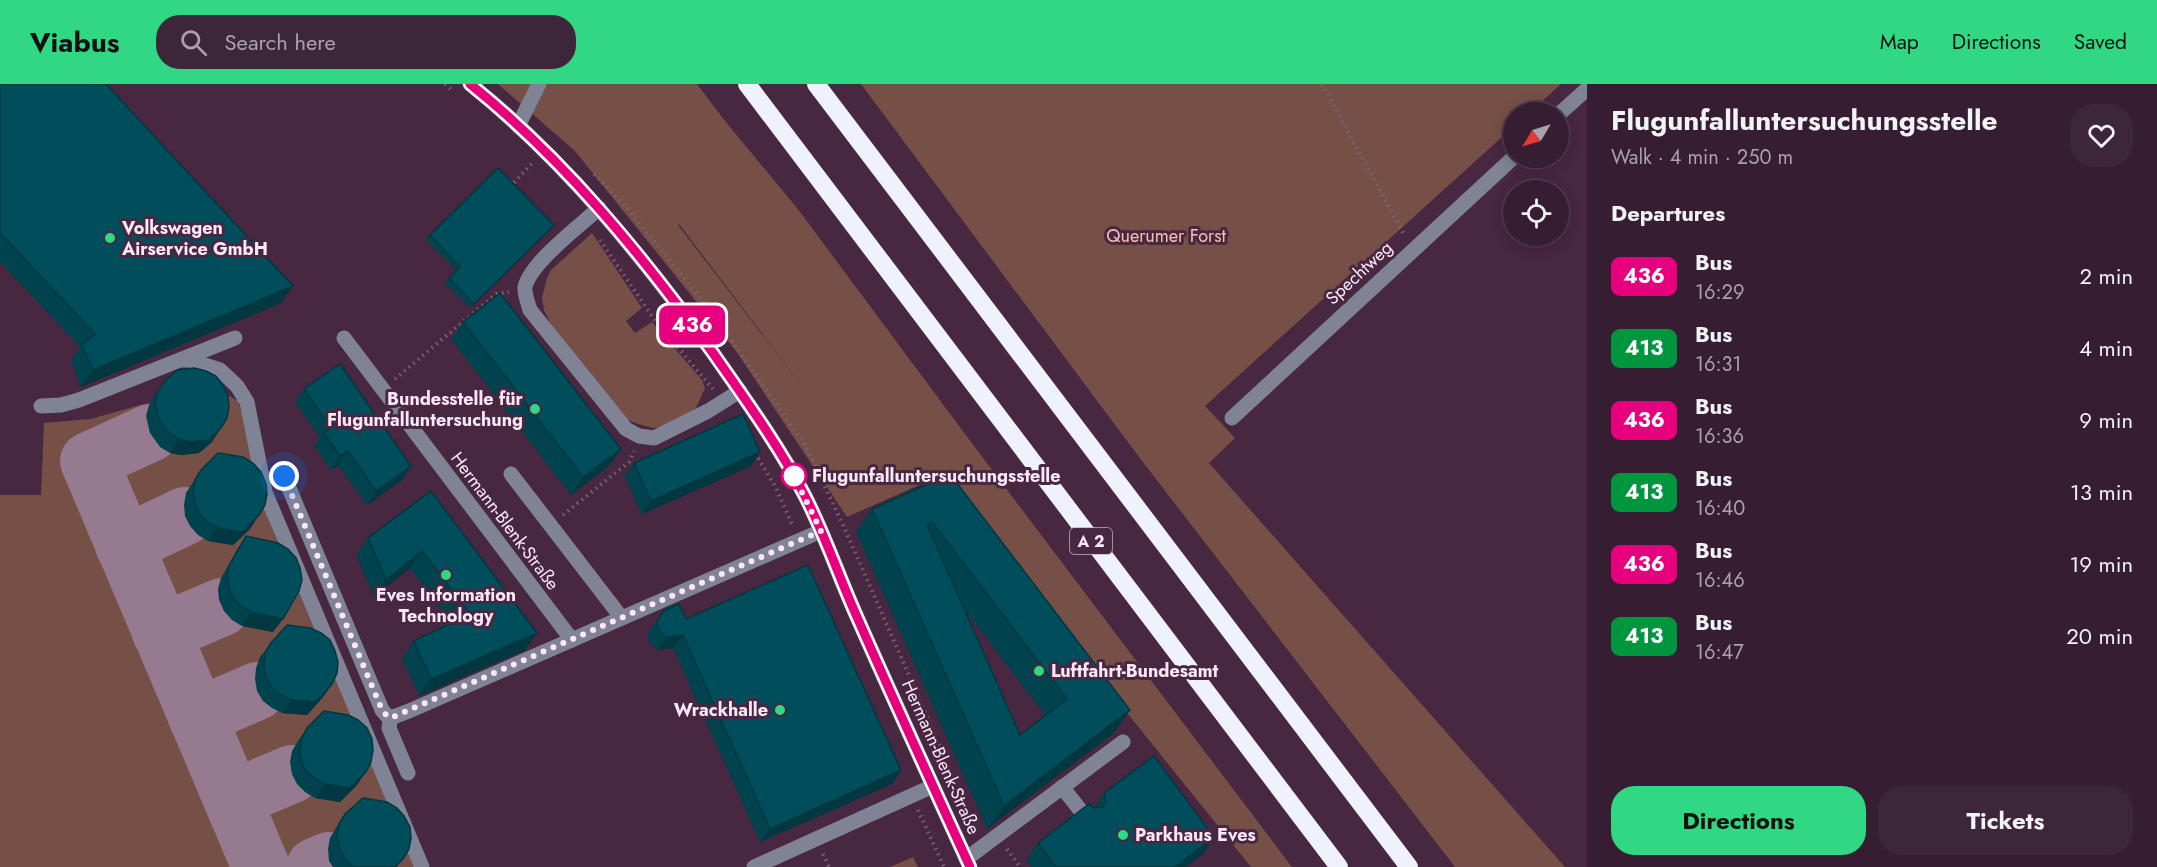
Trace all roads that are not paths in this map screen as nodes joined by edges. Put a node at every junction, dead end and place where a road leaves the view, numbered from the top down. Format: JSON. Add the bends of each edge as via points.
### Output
{"nodes":[{"id":1,"x":470,"y":84,"type":"edge"},
{"id":2,"x":539,"y":84,"type":"edge"},
{"id":3,"x":747,"y":84,"type":"edge"},
{"id":4,"x":816,"y":84,"type":"edge"},
{"id":5,"x":1587,"y":89,"type":"edge"},
{"id":6,"x":1569,"y":105,"type":"edge"},
{"id":7,"x":518,"y":126,"type":"junction"},
{"id":8,"x":1503,"y":167,"type":"edge"},
{"id":9,"x":599,"y":208,"type":"junction"},
{"id":10,"x":235,"y":338,"type":"dead end"},
{"id":11,"x":344,"y":338,"type":"dead end"},
{"id":12,"x":180,"y":360,"type":"junction"},
{"id":13,"x":740,"y":391,"type":"junction"},
{"id":14,"x":41,"y":406,"type":"dead end"},
{"id":15,"x":1232,"y":418,"type":"dead end"},
{"id":16,"x":511,"y":474,"type":"dead end"},
{"id":17,"x":284,"y":476,"type":"dead end"},
{"id":18,"x":821,"y":531,"type":"junction"},
{"id":19,"x":621,"y":617,"type":"junction"},
{"id":20,"x":572,"y":640,"type":"junction"},
{"id":21,"x":393,"y":717,"type":"junction"},
{"id":22,"x":1123,"y":742,"type":"edge"},
{"id":23,"x":408,"y":773,"type":"dead end"},
{"id":24,"x":933,"y":786,"type":"junction"},
{"id":25,"x":1062,"y":787,"type":"junction"},
{"id":26,"x":1085,"y":816,"type":"edge"},
{"id":27,"x":968,"y":863,"type":"edge"},
{"id":28,"x":422,"y":867,"type":"edge"},
{"id":29,"x":754,"y":867,"type":"edge"},
{"id":30,"x":1339,"y":867,"type":"edge"},
{"id":31,"x":1409,"y":867,"type":"edge"}],
"edges":[{"from":1,"to":7,"type":"street","name":"Hermann-Blenk-Straße"},
{"from":2,"to":7,"type":"street"},
{"from":3,"to":30,"type":"highway","number":"A 2"},
{"from":4,"to":31,"type":"highway"},
{"from":5,"to":6,"type":"street"},
{"from":7,"to":9,"type":"street","name":"Hermann-Blenk-Straße"},
{"from":8,"to":15,"type":"street","name":"Spechtweg"},
{"from":9,"to":13,"type":"street","name":"Hermann-Blenk-Straße","via":[[673,299]]},
{"from":9,"to":13,"type":"street","via":[[551,251],[530,276],[524,289],[530,310],[626,429],[639,436],[654,438]]},
{"from":10,"to":12,"type":"street"},
{"from":11,"to":20,"type":"street","name":"Hermann-Blenk-Straße"},
{"from":12,"to":14,"type":"street","via":[[79,400]]},
{"from":12,"to":28,"type":"street","via":[[220,370],[247,402],[264,492]]},
{"from":13,"to":18,"type":"street","name":"Hermann-Blenk-Straße","via":[[794,476]]},
{"from":16,"to":19,"type":"street"},
{"from":17,"to":21,"type":"street","via":[[382,710]]},
{"from":18,"to":19,"type":"street"},
{"from":18,"to":24,"type":"street","name":"Hermann-Blenk-Straße"},
{"from":19,"to":20,"type":"street"},
{"from":20,"to":21,"type":"street"},
{"from":21,"to":23,"type":"street","via":[[389,728]]},
{"from":22,"to":25,"type":"street"},
{"from":24,"to":27,"type":"street","name":"Hermann-Blenk-Straße"},
{"from":24,"to":29,"type":"street"},
{"from":25,"to":26,"type":"street"},
{"from":25,"to":27,"type":"street","via":[[984,846]]}]}
